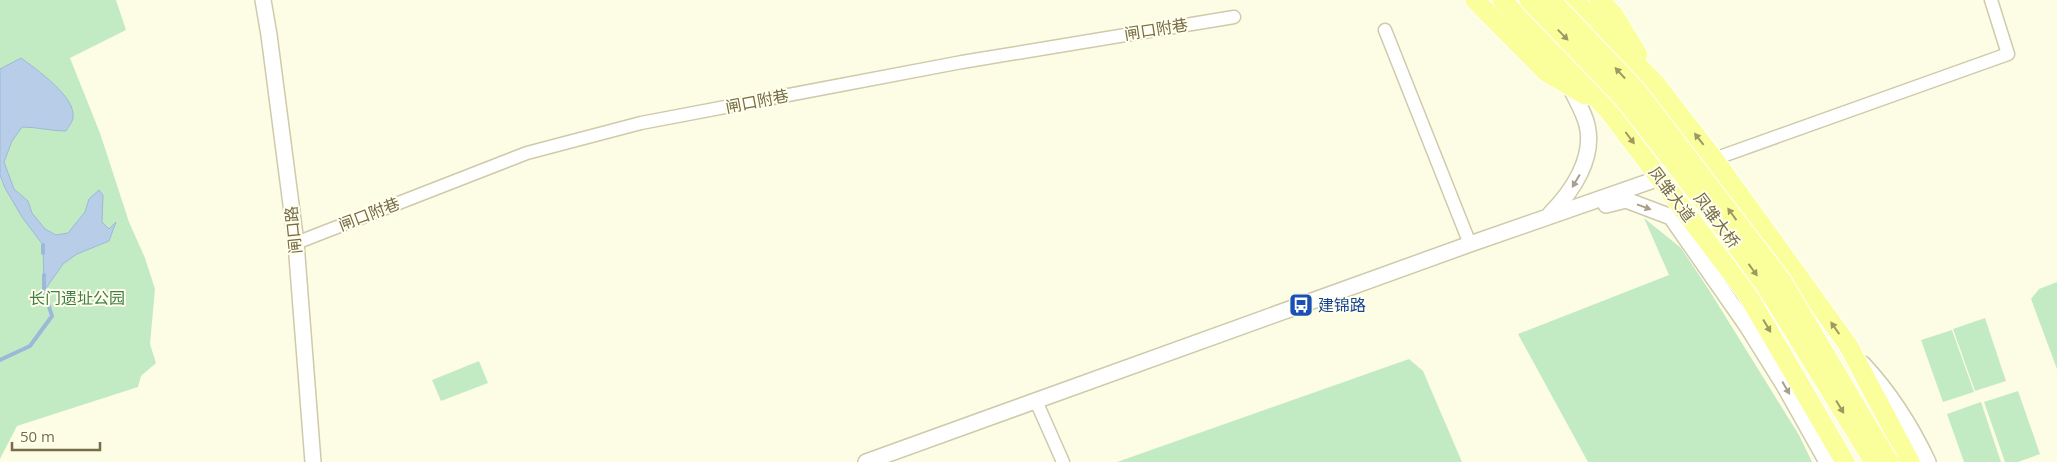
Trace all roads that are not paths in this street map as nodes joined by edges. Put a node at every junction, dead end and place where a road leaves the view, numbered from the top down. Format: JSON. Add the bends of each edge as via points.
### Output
{"nodes":[{"id":1,"x":262,"y":0,"type":"edge"},
{"id":2,"x":1475,"y":0,"type":"edge"},
{"id":3,"x":1502,"y":0,"type":"edge"},
{"id":4,"x":1529,"y":0,"type":"edge"},
{"id":5,"x":1551,"y":0,"type":"edge"},
{"id":6,"x":1574,"y":0,"type":"edge"},
{"id":7,"x":1600,"y":0,"type":"edge"},
{"id":8,"x":1991,"y":0,"type":"edge"},
{"id":9,"x":1234,"y":16,"type":"dead end"},
{"id":10,"x":1384,"y":30,"type":"dead end"},
{"id":11,"x":1656,"y":84,"type":"junction"},
{"id":12,"x":1570,"y":86,"type":"junction"},
{"id":13,"x":1608,"y":110,"type":"junction"},
{"id":14,"x":1714,"y":158,"type":"junction"},
{"id":15,"x":1660,"y":178,"type":"junction"},
{"id":16,"x":1671,"y":217,"type":"junction"},
{"id":17,"x":1546,"y":218,"type":"junction"},
{"id":18,"x":1701,"y":232,"type":"junction"},
{"id":19,"x":296,"y":243,"type":"junction"},
{"id":20,"x":1470,"y":244,"type":"junction"},
{"id":21,"x":1852,"y":352,"type":"junction"},
{"id":22,"x":1036,"y":400,"type":"junction"},
{"id":23,"x":313,"y":462,"type":"edge"},
{"id":24,"x":866,"y":462,"type":"edge"},
{"id":25,"x":1063,"y":462,"type":"edge"},
{"id":26,"x":1827,"y":462,"type":"edge"},
{"id":27,"x":1845,"y":462,"type":"edge"},
{"id":28,"x":1874,"y":462,"type":"edge"},
{"id":29,"x":1890,"y":462,"type":"edge"},
{"id":30,"x":1910,"y":462,"type":"edge"},
{"id":31,"x":1928,"y":462,"type":"edge"}],
"edges":[{"from":1,"to":19,"type":"street","name":"闸口路"},
{"from":2,"to":12,"type":"main road","via":[[1546,72]]},
{"from":3,"to":13,"type":"main road","name":"凤雏大道"},
{"from":4,"to":28,"type":"main road","name":"凤雏大桥","one_way":true,"bridge":true,"via":[[1624,99],[1715,216],[1766,288]]},
{"from":29,"to":5,"type":"main road","name":"凤雏大桥","one_way":true,"bridge":true,"via":[[1782,281],[1637,91]]},
{"from":6,"to":11,"type":"main road"},
{"from":7,"to":11,"type":"main road","via":[[1614,15]]},
{"from":8,"to":14,"type":"street","via":[[2008,54]]},
{"from":9,"to":19,"type":"street","name":"闸口附巷","via":[[962,62],[641,123],[527,153]]},
{"from":10,"to":20,"type":"street"},
{"from":14,"to":11,"type":"main road","one_way":true},
{"from":12,"to":13,"type":"main road"},
{"from":12,"to":17,"type":"street","one_way":true,"via":[[1587,125],[1588,146],[1580,176]]},
{"from":13,"to":15,"type":"main road","name":"凤雏大道","one_way":true},
{"from":14,"to":15,"type":"street"},
{"from":21,"to":14,"type":"main road","one_way":true},
{"from":15,"to":17,"type":"street"},
{"from":15,"to":18,"type":"main road","name":"凤雏大道"},
{"from":17,"to":16,"type":"street","one_way":true,"via":[[1626,200]]},
{"from":16,"to":18,"type":"street"},
{"from":16,"to":26,"type":"street","one_way":true,"via":[[1747,326]]},
{"from":17,"to":20,"type":"street"},
{"from":18,"to":27,"type":"main road","name":"凤雏大道","one_way":true,"via":[[1746,292]]},
{"from":19,"to":23,"type":"street","name":"闸口路"},
{"from":20,"to":22,"type":"street"},
{"from":21,"to":30,"type":"main road"},
{"from":21,"to":31,"type":"street","via":[[1906,420]]},
{"from":22,"to":24,"type":"street"},
{"from":22,"to":25,"type":"street"}]}
